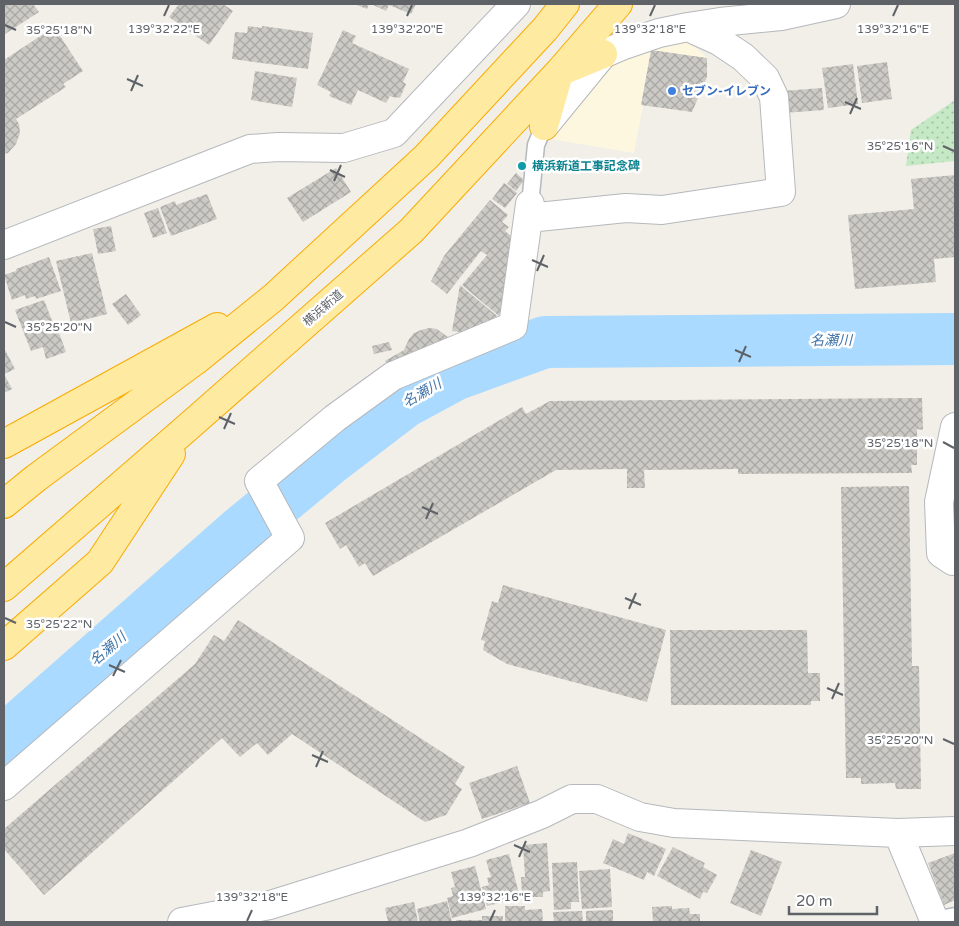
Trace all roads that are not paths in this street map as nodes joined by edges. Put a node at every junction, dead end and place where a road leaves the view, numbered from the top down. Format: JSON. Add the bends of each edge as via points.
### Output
{"nodes":[{"id":1,"x":565,"y":4,"type":"edge"},
{"id":2,"x":618,"y":4,"type":"edge"},
{"id":3,"x":826,"y":5,"type":"edge"},
{"id":4,"x":504,"y":8,"type":"edge"},
{"id":5,"x":688,"y":28,"type":"junction"},
{"id":6,"x":603,"y":54,"type":"junction"},
{"id":7,"x":560,"y":71,"type":"junction"},
{"id":8,"x":544,"y":126,"type":"junction"},
{"id":9,"x":529,"y":211,"type":"junction"},
{"id":10,"x":4,"y":245,"type":"edge"},
{"id":11,"x":274,"y":297,"type":"junction"},
{"id":12,"x":955,"y":426,"type":"edge"},
{"id":13,"x":188,"y":427,"type":"junction"},
{"id":14,"x":4,"y":444,"type":"edge"},
{"id":15,"x":4,"y":504,"type":"edge"},
{"id":16,"x":955,"y":561,"type":"edge"},
{"id":17,"x":4,"y":587,"type":"edge"},
{"id":18,"x":4,"y":646,"type":"edge"},
{"id":19,"x":4,"y":786,"type":"edge"},
{"id":20,"x":955,"y":831,"type":"edge"},
{"id":21,"x":898,"y":833,"type":"junction"},
{"id":22,"x":941,"y":919,"type":"edge"},
{"id":23,"x":182,"y":922,"type":"edge"}],
"edges":[{"from":1,"to":11,"type":"highway","via":[[426,157]]},
{"from":2,"to":7,"type":"highway","name":"横浜新道"},
{"from":3,"to":5,"type":"street","via":[[780,16]]},
{"from":4,"to":10,"type":"street","via":[[394,132],[344,148],[250,149]]},
{"from":5,"to":6,"type":"street","via":[[660,33]]},
{"from":5,"to":9,"type":"street","via":[[743,56],[765,78],[774,97],[781,192],[662,210]]},
{"from":6,"to":7,"type":"highway"},
{"from":6,"to":8,"type":"street"},
{"from":7,"to":8,"type":"highway"},
{"from":7,"to":13,"type":"highway","name":"横浜新道","via":[[411,231]]},
{"from":8,"to":9,"type":"lane","via":[[536,145]]},
{"from":9,"to":19,"type":"street","via":[[513,326],[393,376],[335,418],[260,481],[290,538]]},
{"from":11,"to":14,"type":"highway"},
{"from":11,"to":15,"type":"highway","via":[[195,361]]},
{"from":12,"to":16,"type":"street","via":[[939,502],[941,553]]},
{"from":13,"to":17,"type":"highway","name":"横浜新道"},
{"from":13,"to":18,"type":"highway","via":[[100,562]]},
{"from":20,"to":21,"type":"street"},
{"from":21,"to":22,"type":"street"},
{"from":21,"to":23,"type":"street","via":[[674,823],[640,817],[597,799],[572,800],[469,843],[270,905]]}]}
